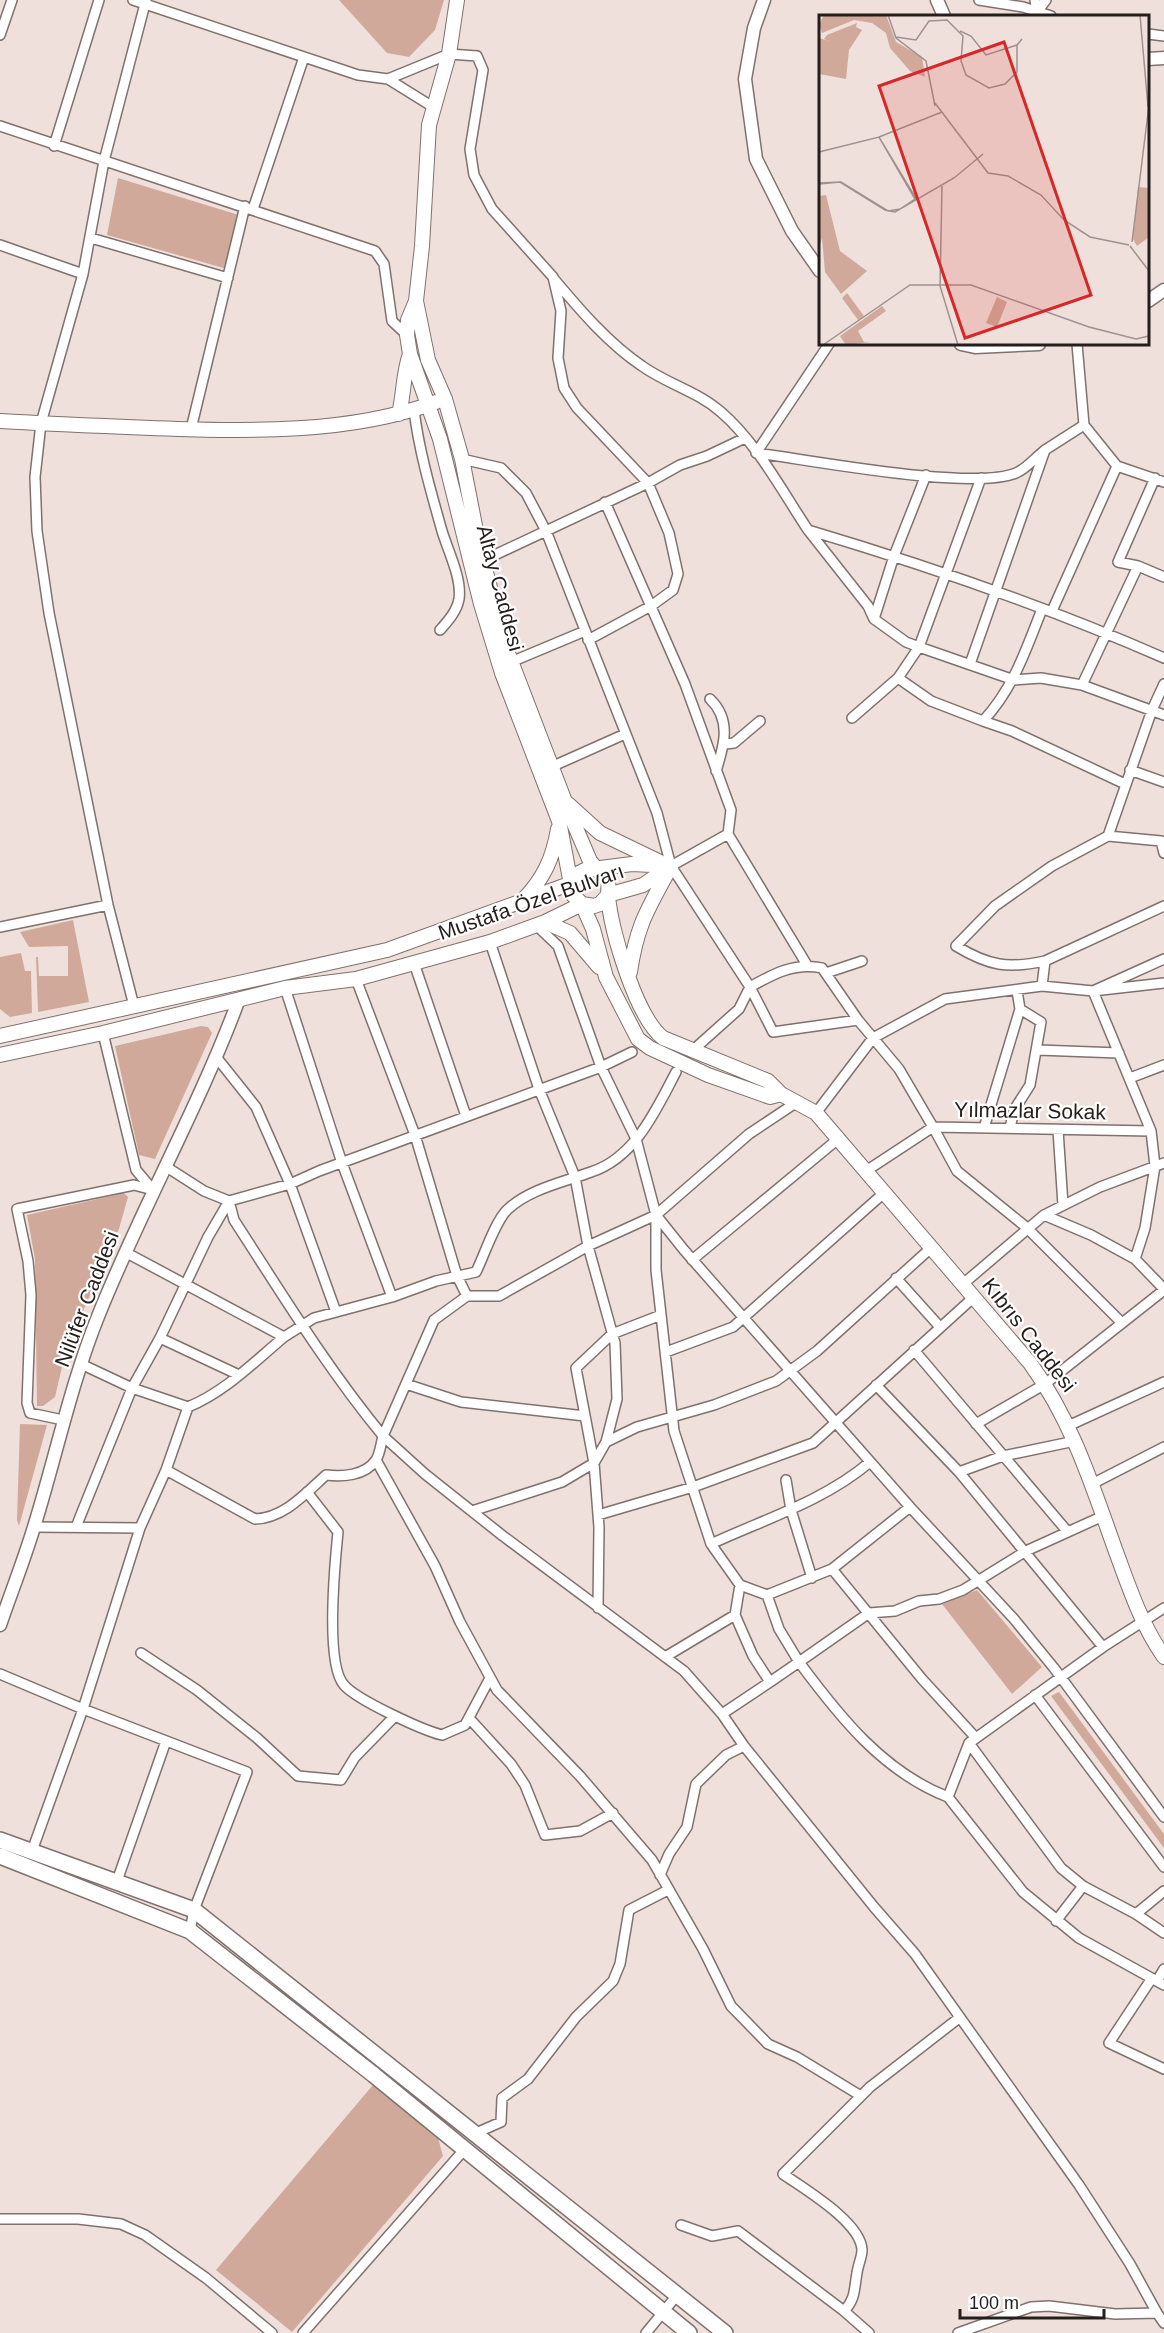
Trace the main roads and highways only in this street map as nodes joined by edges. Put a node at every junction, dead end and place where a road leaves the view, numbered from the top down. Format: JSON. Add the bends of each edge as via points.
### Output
{"nodes":[{"id":1,"x":457,"y":0,"type":"edge"},
{"id":2,"x":416,"y":301,"type":"junction"},
{"id":3,"x":410,"y":354,"type":"junction"},
{"id":4,"x":445,"y":399,"type":"junction"},
{"id":5,"x":428,"y":405,"type":"junction"},
{"id":6,"x":399,"y":414,"type":"junction"},
{"id":7,"x":0,"y":421,"type":"edge"},
{"id":8,"x":564,"y":800,"type":"junction"},
{"id":9,"x":559,"y":821,"type":"junction"},
{"id":10,"x":670,"y":866,"type":"junction"},
{"id":11,"x":596,"y":870,"type":"junction"},
{"id":12,"x":572,"y":883,"type":"junction"},
{"id":13,"x":608,"y":895,"type":"junction"},
{"id":14,"x":522,"y":901,"type":"junction"},
{"id":15,"x":582,"y":904,"type":"junction"},
{"id":16,"x":540,"y":923,"type":"junction"},
{"id":17,"x":606,"y":977,"type":"junction"},
{"id":18,"x":630,"y":977,"type":"junction"},
{"id":19,"x":0,"y":1036,"type":"edge"},
{"id":20,"x":0,"y":1055,"type":"edge"},
{"id":21,"x":781,"y":1094,"type":"junction"},
{"id":22,"x":1164,"y":1657,"type":"edge"},
{"id":23,"x":0,"y":1840,"type":"edge"},
{"id":24,"x":0,"y":1856,"type":"edge"},
{"id":25,"x":689,"y":2333,"type":"edge"},
{"id":26,"x":725,"y":2333,"type":"edge"}],
"edges":[{"from":1,"to":2,"type":"main road","name":"Altay Caddesi","via":[[449,54],[429,125]]},
{"from":2,"to":3,"type":"main road","name":"Altay Caddesi","via":[[408,320]]},
{"from":2,"to":4,"type":"main road","name":"Altay Caddesi","via":[[428,360]]},
{"from":3,"to":5,"type":"main road","name":"Altay Caddesi"},
{"from":3,"to":6,"type":"main road"},
{"from":4,"to":5,"type":"main road"},
{"from":4,"to":8,"type":"main road","name":"Altay Caddesi","via":[[462,459],[482,561],[511,662]]},
{"from":5,"to":6,"type":"main road"},
{"from":5,"to":9,"type":"main road","name":"Altay Caddesi","via":[[498,661]]},
{"from":6,"to":7,"type":"main road","via":[[303,428],[191,429]]},
{"from":8,"to":10,"type":"main road","via":[[600,833]]},
{"from":8,"to":11,"type":"main road","name":"Altay Caddesi"},
{"from":9,"to":12,"type":"main road","name":"Altay Caddesi"},
{"from":9,"to":14,"type":"main road","via":[[547,869]]},
{"from":10,"to":11,"type":"main road","name":"Mustafa Özel Bulvarı","via":[[632,864]]},
{"from":10,"to":13,"type":"main road","name":"Mustafa Özel Bulvarı","via":[[643,885]]},
{"from":10,"to":18,"type":"main road","via":[[647,906],[635,939]]},
{"from":11,"to":12,"type":"main road","name":"Mustafa Özel Bulvarı","via":[[579,873]]},
{"from":11,"to":13,"type":"main road","via":[[608,882]]},
{"from":12,"to":14,"type":"main road","name":"Mustafa Özel Bulvarı"},
{"from":12,"to":15,"type":"main road","via":[[573,895]]},
{"from":13,"to":15,"type":"main road","name":"Mustafa Özel Bulvarı","via":[[600,904]]},
{"from":13,"to":18,"type":"main road","name":"Kıbrıs Caddesi"},
{"from":14,"to":19,"type":"main road","name":"Mustafa Özel Bulvarı","via":[[387,950]]},
{"from":15,"to":16,"type":"main road","name":"Mustafa Özel Bulvarı"},
{"from":15,"to":17,"type":"main road","name":"Kıbrıs Caddesi"},
{"from":16,"to":17,"type":"main road","via":[[570,933]]},
{"from":16,"to":20,"type":"main road","name":"Mustafa Özel Bulvarı","via":[[490,942],[356,980],[285,988]]},
{"from":17,"to":21,"type":"main road","name":"Kıbrıs Caddesi","via":[[638,1039],[650,1048],[708,1075],[770,1097]]},
{"from":18,"to":21,"type":"main road","name":"Kıbrıs Caddesi","via":[[652,1030],[669,1042],[768,1081]]},
{"from":21,"to":22,"type":"main road","name":"Kıbrıs Caddesi","via":[[816,1113],[1045,1384],[1075,1441],[1143,1621]]},
{"from":23,"to":26,"type":"main road","via":[[194,1910]]},
{"from":24,"to":25,"type":"main road","via":[[190,1930]]}]}
